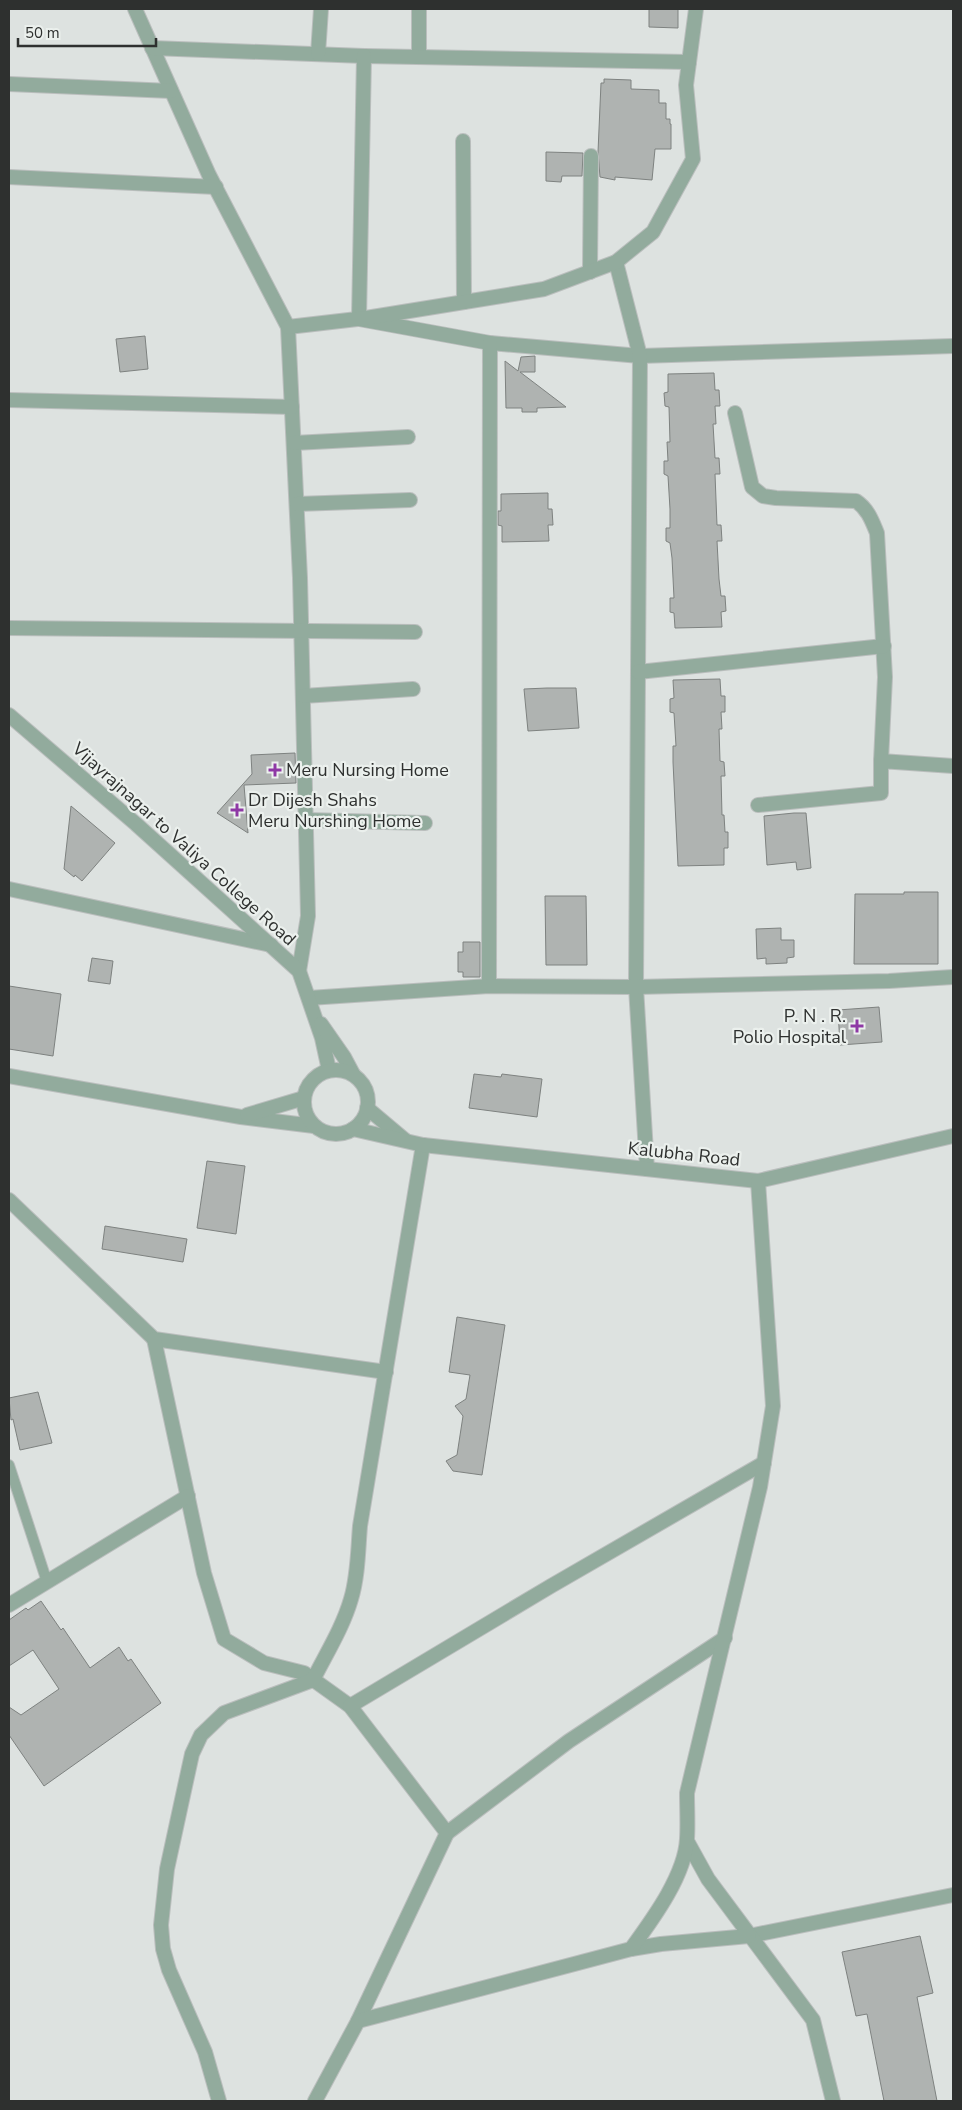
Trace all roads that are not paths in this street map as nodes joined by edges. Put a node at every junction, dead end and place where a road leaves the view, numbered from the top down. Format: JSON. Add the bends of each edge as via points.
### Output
{"nodes":[{"id":1,"x":135,"y":9,"type":"edge"},
{"id":2,"x":321,"y":9,"type":"edge"},
{"id":3,"x":419,"y":9,"type":"edge"},
{"id":4,"x":696,"y":9,"type":"edge"},
{"id":5,"x":152,"y":48,"type":"junction"},
{"id":6,"x":318,"y":54,"type":"junction"},
{"id":7,"x":364,"y":56,"type":"junction"},
{"id":8,"x":419,"y":57,"type":"junction"},
{"id":9,"x":689,"y":62,"type":"junction"},
{"id":10,"x":9,"y":84,"type":"edge"},
{"id":11,"x":171,"y":91,"type":"junction"},
{"id":12,"x":463,"y":141,"type":"dead end"},
{"id":13,"x":591,"y":156,"type":"dead end"},
{"id":14,"x":9,"y":177,"type":"edge"},
{"id":15,"x":216,"y":187,"type":"junction"},
{"id":16,"x":616,"y":262,"type":"junction"},
{"id":17,"x":590,"y":272,"type":"junction"},
{"id":18,"x":464,"y":302,"type":"junction"},
{"id":19,"x":359,"y":319,"type":"junction"},
{"id":20,"x":288,"y":327,"type":"junction"},
{"id":21,"x":490,"y":343,"type":"junction"},
{"id":22,"x":953,"y":346,"type":"edge"},
{"id":23,"x":640,"y":356,"type":"junction"},
{"id":24,"x":9,"y":400,"type":"edge"},
{"id":25,"x":292,"y":407,"type":"junction"},
{"id":26,"x":735,"y":413,"type":"dead end"},
{"id":27,"x":408,"y":438,"type":"dead end"},
{"id":28,"x":294,"y":444,"type":"junction"},
{"id":29,"x":410,"y":500,"type":"dead end"},
{"id":30,"x":297,"y":504,"type":"junction"},
{"id":31,"x":9,"y":628,"type":"edge"},
{"id":32,"x":301,"y":630,"type":"junction"},
{"id":33,"x":415,"y":632,"type":"dead end"},
{"id":34,"x":884,"y":646,"type":"junction"},
{"id":35,"x":638,"y":672,"type":"junction"},
{"id":36,"x":413,"y":689,"type":"dead end"},
{"id":37,"x":303,"y":696,"type":"junction"},
{"id":38,"x":9,"y":715,"type":"edge"},
{"id":39,"x":881,"y":761,"type":"junction"},
{"id":40,"x":953,"y":766,"type":"edge"},
{"id":41,"x":758,"y":805,"type":"dead end"},
{"id":42,"x":306,"y":820,"type":"junction"},
{"id":43,"x":425,"y":823,"type":"dead end"},
{"id":44,"x":9,"y":889,"type":"edge"},
{"id":45,"x":271,"y":945,"type":"junction"},
{"id":46,"x":299,"y":971,"type":"junction"},
{"id":47,"x":953,"y":977,"type":"edge"},
{"id":48,"x":489,"y":986,"type":"junction"},
{"id":49,"x":636,"y":987,"type":"junction"},
{"id":50,"x":310,"y":998,"type":"junction"},
{"id":51,"x":314,"y":1016,"type":"junction"},
{"id":52,"x":329,"y":1070,"type":"junction"},
{"id":53,"x":352,"y":1074,"type":"junction"},
{"id":54,"x":9,"y":1076,"type":"edge"},
{"id":55,"x":304,"y":1098,"type":"junction"},
{"id":56,"x":367,"y":1108,"type":"junction"},
{"id":57,"x":241,"y":1117,"type":"junction"},
{"id":58,"x":314,"y":1126,"type":"junction"},
{"id":59,"x":353,"y":1129,"type":"junction"},
{"id":60,"x":953,"y":1136,"type":"edge"},
{"id":61,"x":408,"y":1142,"type":"junction"},
{"id":62,"x":423,"y":1145,"type":"junction"},
{"id":63,"x":647,"y":1169,"type":"junction"},
{"id":64,"x":758,"y":1181,"type":"junction"},
{"id":65,"x":9,"y":1200,"type":"edge"},
{"id":66,"x":154,"y":1339,"type":"junction"},
{"id":67,"x":386,"y":1372,"type":"junction"},
{"id":68,"x":764,"y":1463,"type":"junction"},
{"id":69,"x":9,"y":1465,"type":"edge"},
{"id":70,"x":188,"y":1496,"type":"junction"},
{"id":71,"x":46,"y":1582,"type":"junction"},
{"id":72,"x":9,"y":1605,"type":"edge"},
{"id":73,"x":725,"y":1638,"type":"junction"},
{"id":74,"x":313,"y":1680,"type":"junction"},
{"id":75,"x":350,"y":1706,"type":"junction"},
{"id":76,"x":447,"y":1833,"type":"junction"},
{"id":77,"x":687,"y":1841,"type":"junction"},
{"id":78,"x":953,"y":1895,"type":"edge"},
{"id":79,"x":749,"y":1936,"type":"junction"},
{"id":80,"x":631,"y":1949,"type":"junction"},
{"id":81,"x":358,"y":2021,"type":"junction"},
{"id":82,"x":219,"y":2101,"type":"edge"},
{"id":83,"x":315,"y":2101,"type":"edge"},
{"id":84,"x":833,"y":2101,"type":"edge"}],
"edges":[{"from":1,"to":5,"type":"street"},
{"from":2,"to":6,"type":"street"},
{"from":3,"to":8,"type":"street"},
{"from":4,"to":9,"type":"street"},
{"from":5,"to":6,"type":"street"},
{"from":5,"to":11,"type":"street"},
{"from":6,"to":7,"type":"street"},
{"from":7,"to":8,"type":"street"},
{"from":7,"to":19,"type":"street"},
{"from":8,"to":9,"type":"street"},
{"from":9,"to":16,"type":"street","via":[[686,85],[693,159],[653,232]]},
{"from":10,"to":11,"type":"street"},
{"from":11,"to":15,"type":"street"},
{"from":12,"to":18,"type":"street"},
{"from":13,"to":17,"type":"street"},
{"from":14,"to":15,"type":"street"},
{"from":15,"to":20,"type":"street"},
{"from":16,"to":17,"type":"street"},
{"from":16,"to":23,"type":"street"},
{"from":17,"to":18,"type":"street","via":[[544,290]]},
{"from":18,"to":19,"type":"street"},
{"from":19,"to":20,"type":"street"},
{"from":19,"to":21,"type":"street"},
{"from":20,"to":25,"type":"street"},
{"from":21,"to":23,"type":"street"},
{"from":21,"to":48,"type":"street"},
{"from":22,"to":23,"type":"street"},
{"from":23,"to":35,"type":"street"},
{"from":24,"to":25,"type":"street"},
{"from":25,"to":28,"type":"street"},
{"from":26,"to":34,"type":"street","via":[[752,487],[762,496],[856,502],[871,516],[877,533]]},
{"from":27,"to":28,"type":"street"},
{"from":28,"to":30,"type":"street"},
{"from":29,"to":30,"type":"street"},
{"from":30,"to":32,"type":"street"},
{"from":31,"to":32,"type":"street"},
{"from":32,"to":33,"type":"street"},
{"from":32,"to":37,"type":"street"},
{"from":34,"to":35,"type":"street"},
{"from":34,"to":39,"type":"street"},
{"from":35,"to":49,"type":"street"},
{"from":36,"to":37,"type":"street"},
{"from":37,"to":42,"type":"street"},
{"from":38,"to":45,"type":"street","name":"Vijayrajnagar to Valiya College Road"},
{"from":39,"to":40,"type":"street"},
{"from":39,"to":41,"type":"street","via":[[881,793]]},
{"from":42,"to":43,"type":"street"},
{"from":42,"to":46,"type":"street","via":[[308,916]]},
{"from":44,"to":45,"type":"street"},
{"from":45,"to":46,"type":"street","name":"Vijayrajnagar to Valiya College Road"},
{"from":46,"to":50,"type":"street","name":"Vijayrajnagar to Valiya College Road"},
{"from":47,"to":49,"type":"street"},
{"from":48,"to":49,"type":"street"},
{"from":48,"to":50,"type":"street"},
{"from":49,"to":63,"type":"street"},
{"from":50,"to":51,"type":"street","name":"Vijayrajnagar to Valiya College Road"},
{"from":51,"to":52,"type":"street","name":"Vijayrajnagar to Valiya College Road"},
{"from":51,"to":53,"type":"street","name":"Vijayrajnagar to Valiya College Road","via":[[344,1057]]},
{"from":52,"to":53,"type":"street"},
{"from":52,"to":55,"type":"street","via":[[312,1080]]},
{"from":53,"to":56,"type":"street","via":[[365,1089]]},
{"from":54,"to":57,"type":"street"},
{"from":55,"to":57,"type":"street"},
{"from":55,"to":58,"type":"street","via":[[304,1108]]},
{"from":56,"to":59,"type":"street"},
{"from":56,"to":61,"type":"street","name":"Kalubha Road"},
{"from":57,"to":58,"type":"street"},
{"from":58,"to":59,"type":"street","via":[[333,1134]]},
{"from":59,"to":61,"type":"street","name":"Kalubha Road"},
{"from":60,"to":64,"type":"street","name":"Kalubha Road"},
{"from":61,"to":62,"type":"street","name":"Kalubha Road"},
{"from":62,"to":63,"type":"street","name":"Kalubha Road"},
{"from":62,"to":67,"type":"street"},
{"from":63,"to":64,"type":"street","name":"Kalubha Road"},
{"from":64,"to":68,"type":"street","via":[[773,1406]]},
{"from":65,"to":66,"type":"street"},
{"from":66,"to":67,"type":"street"},
{"from":66,"to":70,"type":"street"},
{"from":67,"to":74,"type":"street","via":[[351,1599]]},
{"from":68,"to":73,"type":"street"},
{"from":68,"to":75,"type":"street"},
{"from":69,"to":71,"type":"lane"},
{"from":70,"to":71,"type":"street"},
{"from":70,"to":74,"type":"street","via":[[204,1573],[224,1639],[264,1663],[304,1674]]},
{"from":71,"to":72,"type":"street"},
{"from":73,"to":76,"type":"street","via":[[569,1741]]},
{"from":73,"to":77,"type":"street","via":[[686,1792]]},
{"from":74,"to":75,"type":"street"},
{"from":74,"to":82,"type":"street","via":[[224,1713],[201,1735],[192,1754],[167,1869],[161,1925],[169,1970],[204,2052]]},
{"from":75,"to":76,"type":"street"},
{"from":76,"to":81,"type":"street"},
{"from":77,"to":79,"type":"street","via":[[708,1879]]},
{"from":77,"to":80,"type":"street","via":[[679,1870],[654,1918]]},
{"from":78,"to":79,"type":"street"},
{"from":79,"to":80,"type":"street"},
{"from":79,"to":84,"type":"street","via":[[813,2020]]},
{"from":80,"to":81,"type":"street"},
{"from":81,"to":83,"type":"street"}]}
